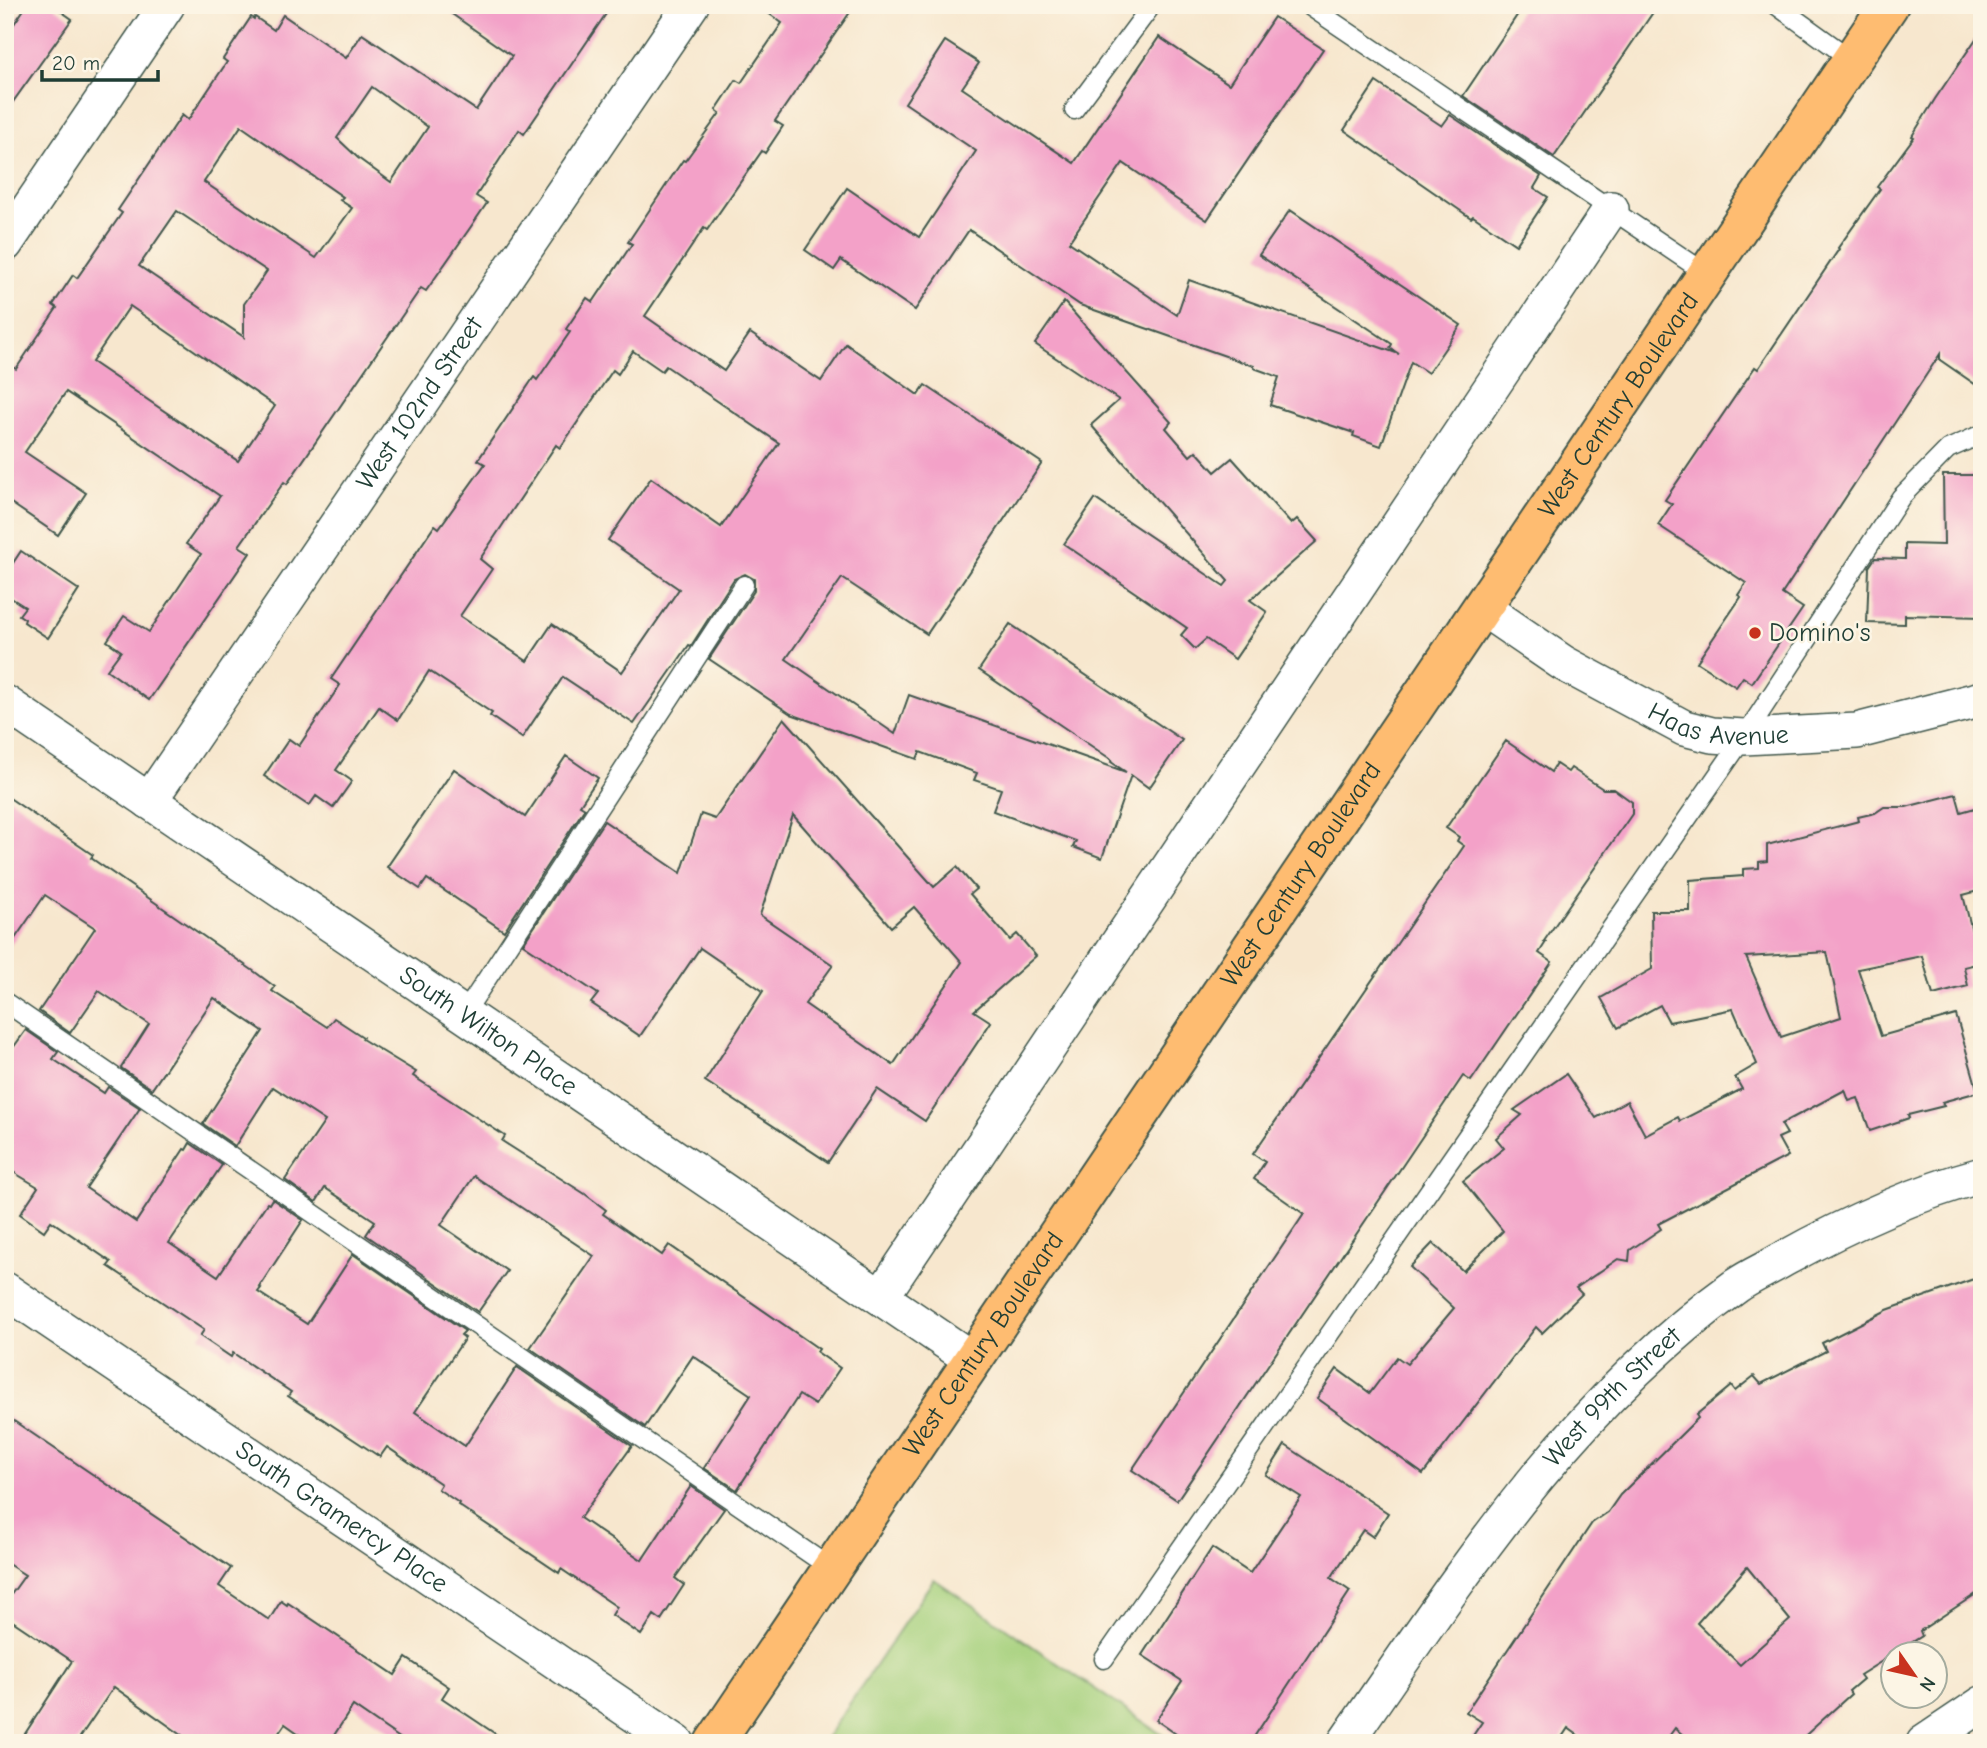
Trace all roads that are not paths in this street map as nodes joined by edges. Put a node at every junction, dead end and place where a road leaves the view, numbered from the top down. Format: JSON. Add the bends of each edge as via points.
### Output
{"nodes":[{"id":1,"x":167,"y":5,"type":"edge"},
{"id":2,"x":691,"y":5,"type":"edge"},
{"id":3,"x":1152,"y":5,"type":"edge"},
{"id":4,"x":1308,"y":5,"type":"edge"},
{"id":5,"x":1776,"y":5,"type":"edge"},
{"id":6,"x":1889,"y":5,"type":"edge"},
{"id":7,"x":1852,"y":60,"type":"junction"},
{"id":8,"x":1074,"y":110,"type":"dead end"},
{"id":9,"x":1611,"y":209,"type":"junction"},
{"id":10,"x":5,"y":244,"type":"edge"},
{"id":11,"x":1707,"y":274,"type":"junction"},
{"id":12,"x":1982,"y":434,"type":"edge"},
{"id":13,"x":744,"y":585,"type":"dead end"},
{"id":14,"x":1481,"y":607,"type":"junction"},
{"id":15,"x":1982,"y":699,"type":"edge"},
{"id":16,"x":5,"y":703,"type":"edge"},
{"id":17,"x":1744,"y":737,"type":"junction"},
{"id":18,"x":149,"y":800,"type":"junction"},
{"id":19,"x":5,"y":1002,"type":"edge"},
{"id":20,"x":464,"y":1014,"type":"junction"},
{"id":21,"x":1982,"y":1175,"type":"edge"},
{"id":22,"x":5,"y":1290,"type":"edge"},
{"id":23,"x":881,"y":1297,"type":"junction"},
{"id":24,"x":973,"y":1360,"type":"junction"},
{"id":25,"x":832,"y":1569,"type":"junction"},
{"id":26,"x":1104,"y":1659,"type":"dead end"},
{"id":27,"x":1982,"y":1704,"type":"edge"},
{"id":28,"x":677,"y":1743,"type":"edge"},
{"id":29,"x":714,"y":1743,"type":"edge"},
{"id":30,"x":1345,"y":1743,"type":"edge"},
{"id":31,"x":1924,"y":1743,"type":"edge"}],
"edges":[{"from":1,"to":10,"type":"street"},
{"from":2,"to":18,"type":"street","name":"West 102nd Street"},
{"from":3,"to":8,"type":"lane"},
{"from":4,"to":9,"type":"lane"},
{"from":5,"to":7,"type":"lane"},
{"from":6,"to":7,"type":"main road","name":"West Century Boulevard"},
{"from":7,"to":11,"type":"main road","name":"West Century Boulevard"},
{"from":9,"to":11,"type":"lane"},
{"from":9,"to":23,"type":"street"},
{"from":11,"to":14,"type":"main road","name":"West Century Boulevard"},
{"from":12,"to":17,"type":"lane","via":[[1948,449],[1901,497]]},
{"from":13,"to":20,"type":"lane"},
{"from":14,"to":17,"type":"street","name":"Haas Avenue","via":[[1563,663],[1684,728]]},
{"from":14,"to":24,"type":"main road","name":"West Century Boulevard"},
{"from":15,"to":17,"type":"street","name":"Haas Avenue","via":[[1857,731]]},
{"from":16,"to":18,"type":"street","name":"South Wilton Place"},
{"from":17,"to":26,"type":"lane"},
{"from":18,"to":20,"type":"street","name":"South Wilton Place"},
{"from":19,"to":25,"type":"lane"},
{"from":20,"to":23,"type":"street","name":"South Wilton Place"},
{"from":21,"to":30,"type":"street","name":"West 99th Street","via":[[1947,1184],[1832,1232],[1738,1285],[1656,1351],[1573,1433],[1494,1529]]},
{"from":22,"to":28,"type":"street","name":"South Gramercy Place"},
{"from":23,"to":24,"type":"street","name":"South Wilton Place"},
{"from":24,"to":25,"type":"main road","name":"West Century Boulevard"},
{"from":25,"to":29,"type":"main road","name":"West Century Boulevard"},
{"from":27,"to":31,"type":"street"}]}
